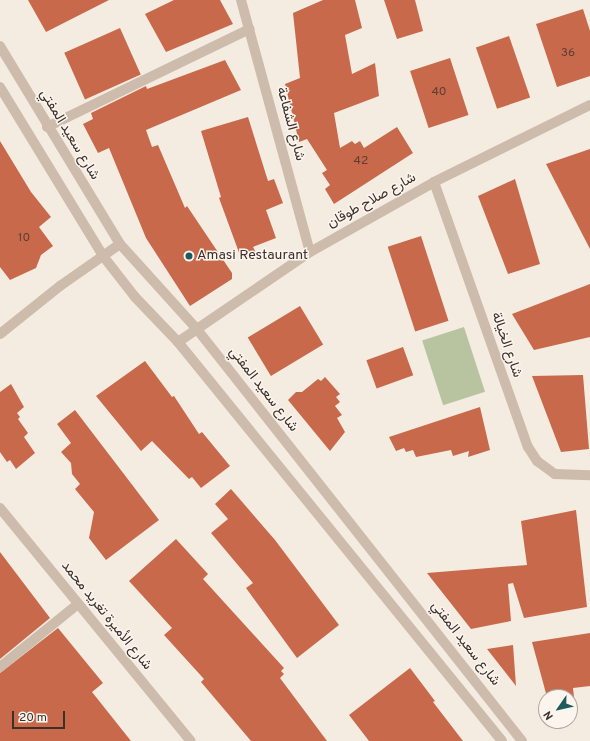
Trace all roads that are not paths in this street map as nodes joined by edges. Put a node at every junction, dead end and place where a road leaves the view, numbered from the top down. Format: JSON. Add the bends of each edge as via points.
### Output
{"nodes":[{"id":1,"x":244,"y":2,"type":"edge"},
{"id":2,"x":250,"y":29,"type":"junction"},
{"id":3,"x":0,"y":46,"type":"edge"},
{"id":4,"x":0,"y":87,"type":"edge"},
{"id":5,"x":590,"y":105,"type":"edge"},
{"id":6,"x":47,"y":127,"type":"junction"},
{"id":7,"x":434,"y":182,"type":"junction"},
{"id":8,"x":120,"y":244,"type":"junction"},
{"id":9,"x":310,"y":252,"type":"junction"},
{"id":10,"x":103,"y":256,"type":"junction"},
{"id":11,"x":196,"y":328,"type":"junction"},
{"id":12,"x":0,"y":334,"type":"edge"},
{"id":13,"x":178,"y":342,"type":"junction"},
{"id":14,"x":590,"y":474,"type":"edge"},
{"id":15,"x":0,"y":508,"type":"edge"},
{"id":16,"x":78,"y":604,"type":"junction"},
{"id":17,"x":0,"y":667,"type":"edge"},
{"id":18,"x":191,"y":741,"type":"edge"},
{"id":19,"x":502,"y":741,"type":"edge"},
{"id":20,"x":522,"y":741,"type":"edge"}],
"edges":[{"from":1,"to":2,"type":"street","name":"شارع الشفاعة"},
{"from":2,"to":6,"type":"street"},
{"from":2,"to":9,"type":"street","name":"شارع الشفاعة"},
{"from":3,"to":6,"type":"street","name":"شارع سعيد المفتي"},
{"from":4,"to":10,"type":"street"},
{"from":5,"to":7,"type":"street","name":"شارع صلاح طوقان"},
{"from":6,"to":8,"type":"street","name":"شارع سعيد المفتي"},
{"from":7,"to":9,"type":"street","name":"شارع صلاح طوقان"},
{"from":7,"to":14,"type":"street","name":"شارع الخيالة","via":[[528,447],[545,469],[555,474]]},
{"from":8,"to":10,"type":"street"},
{"from":8,"to":11,"type":"street","name":"شارع سعيد المفتي"},
{"from":9,"to":11,"type":"street","name":"شارع صلاح طوقان"},
{"from":10,"to":12,"type":"street","via":[[60,286]]},
{"from":10,"to":13,"type":"street","via":[[135,297]]},
{"from":11,"to":13,"type":"street","name":"شارع صلاح طوقان"},
{"from":11,"to":20,"type":"street","name":"شارع سعيد المفتي"},
{"from":13,"to":19,"type":"street"},
{"from":15,"to":16,"type":"street","name":"شارع الأميرة تغريد محمد"},
{"from":16,"to":17,"type":"street"},
{"from":16,"to":18,"type":"street","name":"شارع الأميرة تغريد محمد"}]}
